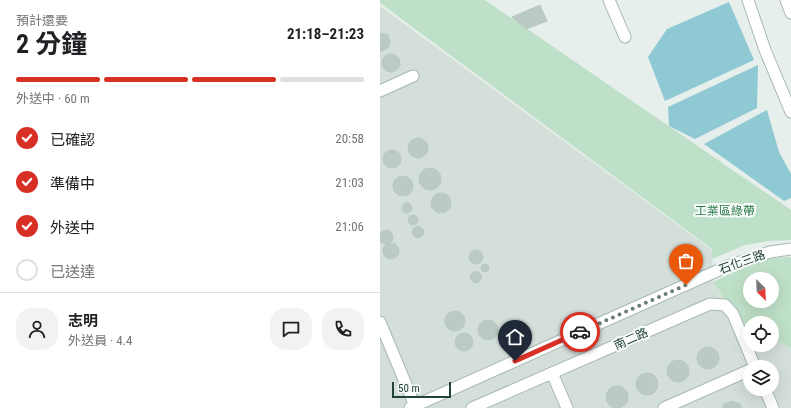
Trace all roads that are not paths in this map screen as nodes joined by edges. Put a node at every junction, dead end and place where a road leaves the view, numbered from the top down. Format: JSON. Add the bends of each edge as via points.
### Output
{"nodes":[{"id":1,"x":609,"y":0,"type":"edge"},
{"id":2,"x":748,"y":0,"type":"edge"},
{"id":3,"x":786,"y":0,"type":"edge"},
{"id":4,"x":791,"y":13,"type":"edge"},
{"id":5,"x":625,"y":37,"type":"dead end"},
{"id":6,"x":413,"y":76,"type":"dead end"},
{"id":7,"x":380,"y":92,"type":"edge"},
{"id":8,"x":791,"y":112,"type":"edge"},
{"id":9,"x":791,"y":249,"type":"edge"},
{"id":10,"x":380,"y":322,"type":"edge"},
{"id":11,"x":752,"y":360,"type":"edge"},
{"id":12,"x":552,"y":373,"type":"junction"},
{"id":13,"x":743,"y":373,"type":"edge"},
{"id":14,"x":767,"y":396,"type":"edge"},
{"id":15,"x":412,"y":407,"type":"edge"},
{"id":16,"x":472,"y":408,"type":"edge"},
{"id":17,"x":566,"y":408,"type":"edge"},
{"id":18,"x":664,"y":408,"type":"edge"},
{"id":19,"x":773,"y":408,"type":"edge"}],
"edges":[{"from":1,"to":5,"type":"street"},
{"from":2,"to":8,"type":"street","via":[[765,50]]},
{"from":3,"to":4,"type":"street"},
{"from":6,"to":7,"type":"street"},
{"from":9,"to":15,"type":"street","name":"石化三路","via":[[770,252],[728,266]]},
{"from":10,"to":15,"type":"street"},
{"from":11,"to":12,"type":"street","name":"南二路","via":[[733,314],[725,305],[710,304]]},
{"from":12,"to":16,"type":"street","name":"南二路"},
{"from":12,"to":17,"type":"street"},
{"from":13,"to":18,"type":"street"},
{"from":14,"to":19,"type":"street"}]}
